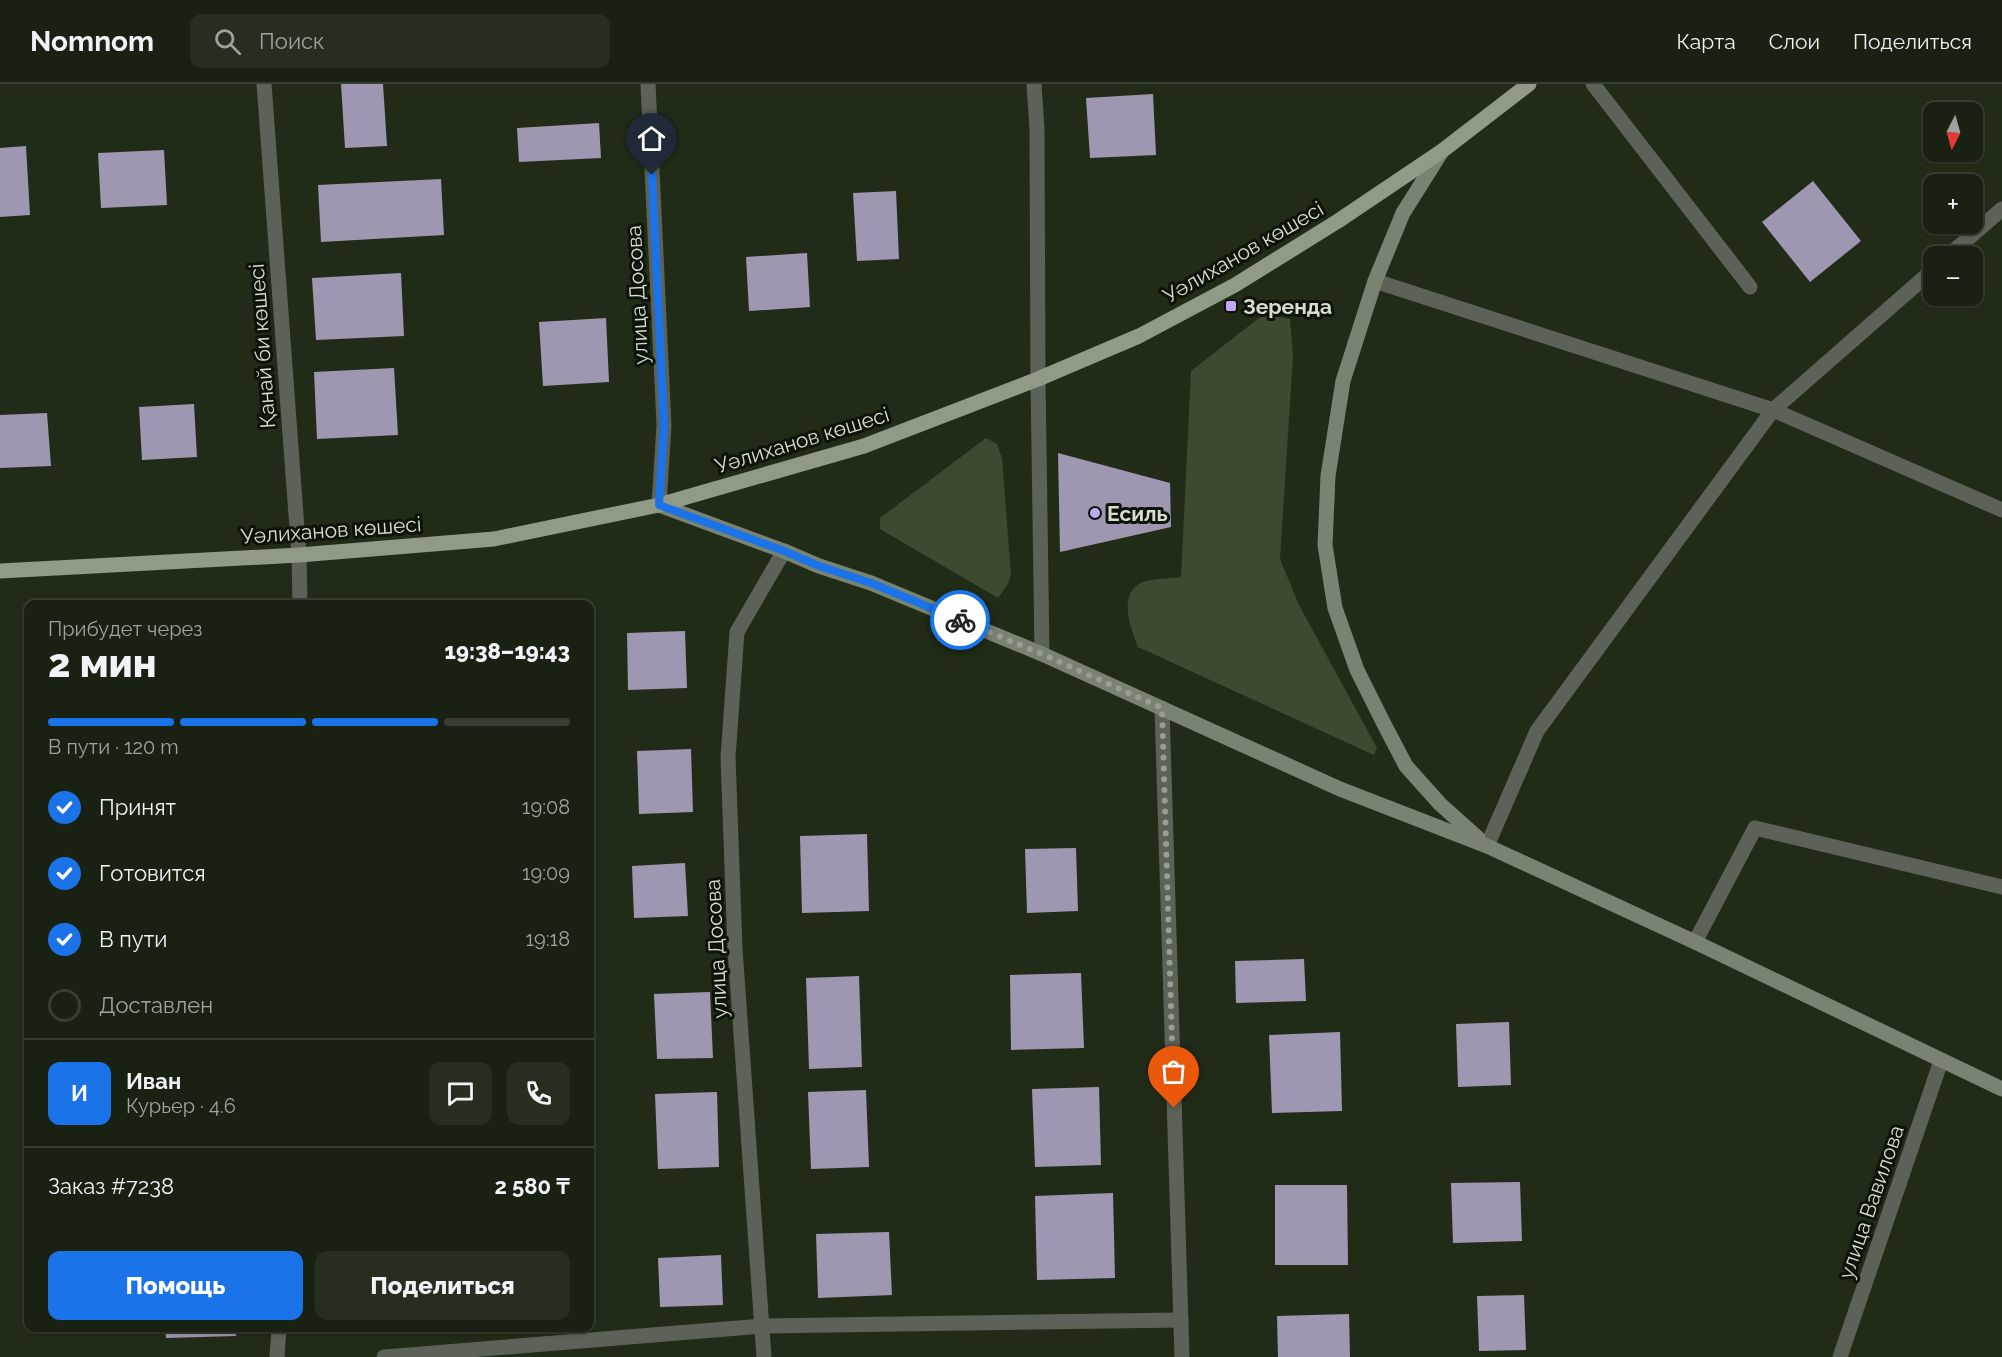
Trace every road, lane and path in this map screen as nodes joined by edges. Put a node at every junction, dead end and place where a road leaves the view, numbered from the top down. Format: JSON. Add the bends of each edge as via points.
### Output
{"nodes":[{"id":1,"x":264,"y":84,"type":"edge"},
{"id":2,"x":648,"y":84,"type":"edge"},
{"id":3,"x":1034,"y":84,"type":"edge"},
{"id":4,"x":1529,"y":84,"type":"edge"},
{"id":5,"x":1593,"y":84,"type":"edge"},
{"id":6,"x":1442,"y":151,"type":"junction"},
{"id":7,"x":2002,"y":209,"type":"edge"},
{"id":8,"x":1959,"y":246,"type":"edge"},
{"id":9,"x":1923,"y":279,"type":"edge"},
{"id":10,"x":1375,"y":281,"type":"junction"},
{"id":11,"x":1750,"y":287,"type":"dead end"},
{"id":12,"x":1038,"y":379,"type":"junction"},
{"id":13,"x":1773,"y":410,"type":"junction"},
{"id":14,"x":659,"y":505,"type":"junction"},
{"id":15,"x":2002,"y":510,"type":"edge"},
{"id":16,"x":784,"y":551,"type":"junction"},
{"id":17,"x":299,"y":555,"type":"junction"},
{"id":18,"x":0,"y":571,"type":"edge"},
{"id":19,"x":300,"y":600,"type":"edge"},
{"id":20,"x":1042,"y":654,"type":"junction"},
{"id":21,"x":1162,"y":708,"type":"junction"},
{"id":22,"x":1487,"y":846,"type":"junction"},
{"id":23,"x":2002,"y":887,"type":"edge"},
{"id":24,"x":1695,"y":942,"type":"junction"},
{"id":25,"x":1941,"y":1061,"type":"junction"},
{"id":26,"x":2002,"y":1089,"type":"edge"},
{"id":27,"x":1180,"y":1320,"type":"junction"},
{"id":28,"x":763,"y":1326,"type":"junction"},
{"id":29,"x":279,"y":1332,"type":"edge"},
{"id":30,"x":277,"y":1357,"type":"edge"},
{"id":31,"x":384,"y":1357,"type":"edge"},
{"id":32,"x":764,"y":1357,"type":"edge"},
{"id":33,"x":1182,"y":1357,"type":"edge"},
{"id":34,"x":1840,"y":1357,"type":"edge"}],
"edges":[{"from":1,"to":17,"type":"street","name":"Қанай би көшесі"},
{"from":2,"to":14,"type":"street","name":"улица Досова","via":[[664,425]]},
{"from":3,"to":12,"type":"street"},
{"from":4,"to":6,"type":"main road","name":"Уәлиханов көшесі"},
{"from":5,"to":11,"type":"street"},
{"from":6,"to":10,"type":"street","via":[[1404,213]]},
{"from":6,"to":12,"type":"main road","name":"Уәлиханов көшесі","via":[[1235,285],[1139,336]]},
{"from":7,"to":8,"type":"street"},
{"from":9,"to":13,"type":"street"},
{"from":10,"to":13,"type":"street"},
{"from":10,"to":22,"type":"street","via":[[1343,381],[1328,476],[1325,545],[1335,608],[1357,670],[1406,766],[1440,804]]},
{"from":12,"to":14,"type":"main road","name":"Уәлиханов көшесі","via":[[864,446]]},
{"from":12,"to":20,"type":"street"},
{"from":13,"to":15,"type":"street"},
{"from":13,"to":22,"type":"street","via":[[1537,731]]},
{"from":14,"to":16,"type":"street"},
{"from":14,"to":17,"type":"main road","name":"Уәлиханов көшесі","via":[[494,539]]},
{"from":16,"to":20,"type":"street"},
{"from":16,"to":28,"type":"street","name":"улица Досова","via":[[737,632],[728,757],[735,950]]},
{"from":17,"to":18,"type":"main road","name":"Уәлиханов көшесі"},
{"from":17,"to":19,"type":"street","name":"Қанай би көшесі"},
{"from":20,"to":21,"type":"street"},
{"from":21,"to":22,"type":"street","via":[[1340,789]]},
{"from":21,"to":27,"type":"street"},
{"from":22,"to":24,"type":"street"},
{"from":23,"to":24,"type":"street","via":[[1755,828]]},
{"from":24,"to":25,"type":"street"},
{"from":25,"to":26,"type":"street"},
{"from":25,"to":34,"type":"street","name":"улица Вавилова"},
{"from":27,"to":28,"type":"street"},
{"from":27,"to":33,"type":"street"},
{"from":28,"to":31,"type":"street"},
{"from":28,"to":32,"type":"street","name":"улица Досова"},
{"from":29,"to":30,"type":"street"}]}
